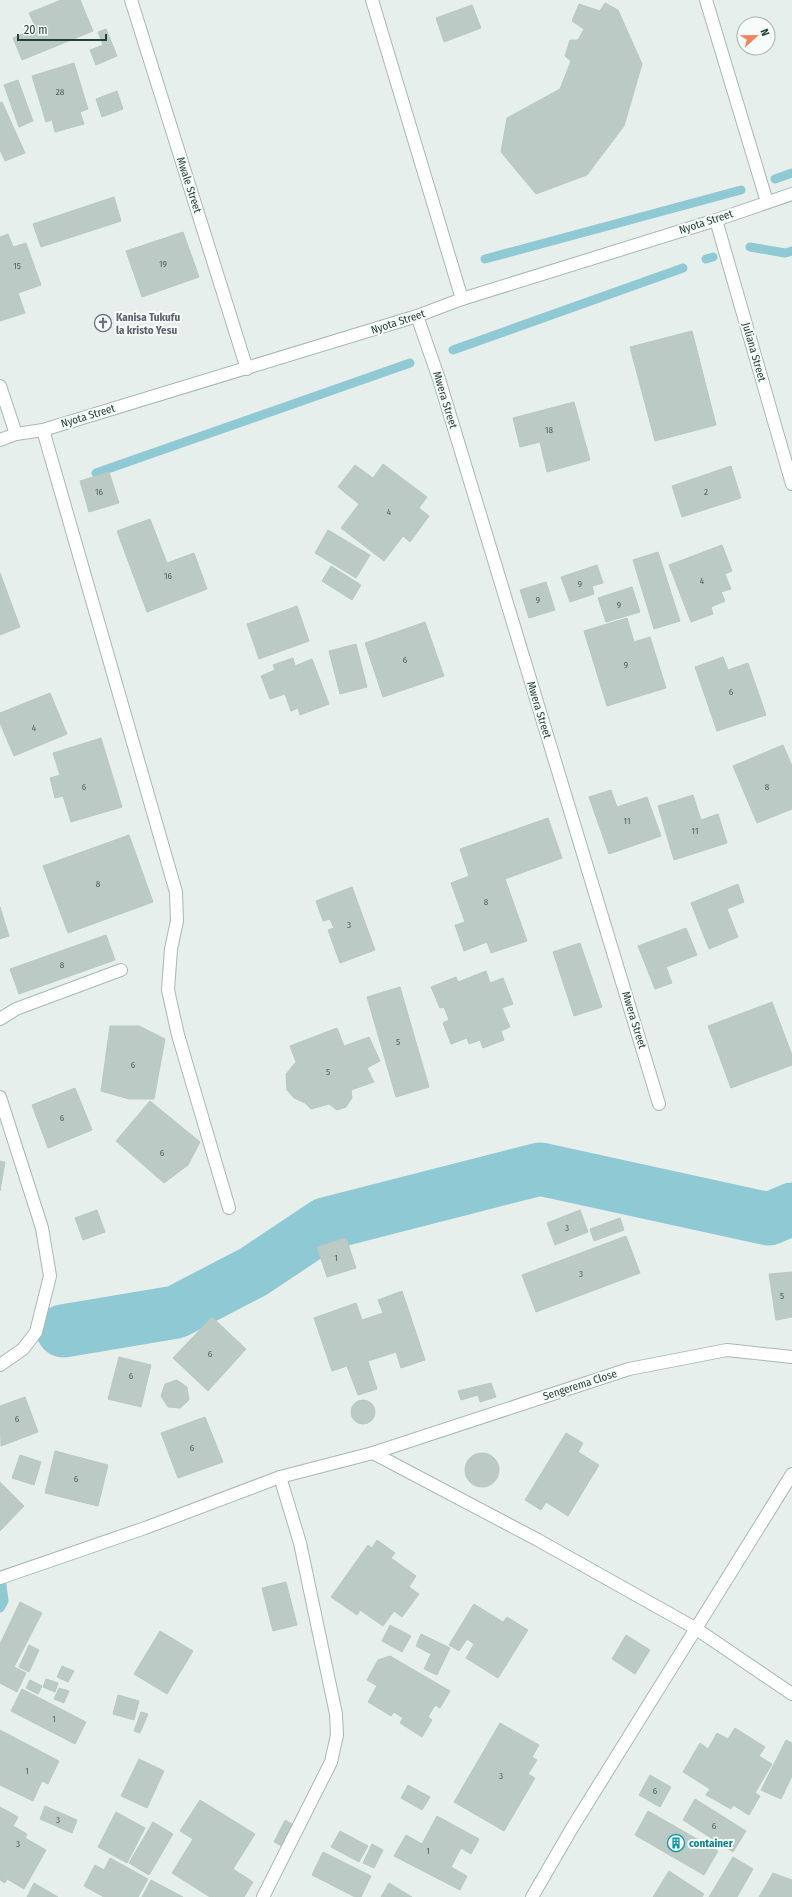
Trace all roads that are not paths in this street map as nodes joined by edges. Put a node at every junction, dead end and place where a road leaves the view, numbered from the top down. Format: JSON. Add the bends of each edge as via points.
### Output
{"nodes":[{"id":1,"x":131,"y":0,"type":"edge"},
{"id":2,"x":372,"y":0,"type":"edge"},
{"id":3,"x":706,"y":0,"type":"edge"},
{"id":4,"x":792,"y":194,"type":"edge"},
{"id":5,"x":767,"y":202,"type":"junction"},
{"id":6,"x":716,"y":220,"type":"junction"},
{"id":7,"x":462,"y":299,"type":"junction"},
{"id":8,"x":417,"y":316,"type":"junction"},
{"id":9,"x":247,"y":369,"type":"junction"},
{"id":10,"x":0,"y":386,"type":"edge"},
{"id":11,"x":43,"y":430,"type":"junction"},
{"id":12,"x":16,"y":434,"type":"junction"},
{"id":13,"x":0,"y":439,"type":"edge"},
{"id":14,"x":792,"y":484,"type":"edge"},
{"id":15,"x":121,"y":970,"type":"dead end"},
{"id":16,"x":0,"y":1019,"type":"edge"},
{"id":17,"x":0,"y":1097,"type":"edge"},
{"id":18,"x":660,"y":1104,"type":"dead end"},
{"id":19,"x":229,"y":1208,"type":"dead end"},
{"id":20,"x":792,"y":1357,"type":"edge"},
{"id":21,"x":0,"y":1365,"type":"edge"},
{"id":22,"x":374,"y":1453,"type":"junction"},
{"id":23,"x":792,"y":1474,"type":"edge"},
{"id":24,"x":280,"y":1477,"type":"junction"},
{"id":25,"x":0,"y":1578,"type":"edge"},
{"id":26,"x":695,"y":1628,"type":"junction"},
{"id":27,"x":792,"y":1694,"type":"edge"},
{"id":28,"x":263,"y":1897,"type":"edge"},
{"id":29,"x":532,"y":1897,"type":"edge"}],
"edges":[{"from":1,"to":9,"type":"street","name":"Mwale Street"},
{"from":2,"to":7,"type":"street"},
{"from":3,"to":5,"type":"street"},
{"from":4,"to":5,"type":"street","name":"Nyota Street"},
{"from":5,"to":6,"type":"street","name":"Nyota Street"},
{"from":6,"to":7,"type":"street","name":"Nyota Street"},
{"from":6,"to":14,"type":"street","name":"Juliana Street"},
{"from":7,"to":8,"type":"street","name":"Nyota Street"},
{"from":8,"to":9,"type":"street","name":"Nyota Street"},
{"from":8,"to":18,"type":"street","name":"Mwera Street","via":[[441,387]]},
{"from":9,"to":11,"type":"street","name":"Nyota Street"},
{"from":10,"to":12,"type":"street"},
{"from":11,"to":12,"type":"street","name":"Nyota Street"},
{"from":11,"to":19,"type":"street","via":[[176,892],[177,921],[171,949],[168,990],[178,1035]]},
{"from":12,"to":13,"type":"street","name":"Nyota Street"},
{"from":15,"to":16,"type":"street","via":[[16,1009]]},
{"from":17,"to":21,"type":"street","via":[[42,1228],[50,1276],[36,1332],[23,1349]]},
{"from":20,"to":22,"type":"street","name":"Sengerema Close","via":[[727,1350],[629,1369]]},
{"from":22,"to":24,"type":"street","name":"Sengerema Close"},
{"from":22,"to":26,"type":"street","via":[[538,1540]]},
{"from":23,"to":26,"type":"street"},
{"from":24,"to":25,"type":"street","name":"Sengerema Close","via":[[145,1528]]},
{"from":24,"to":28,"type":"street","via":[[300,1543],[336,1714],[337,1735],[331,1762]]},
{"from":26,"to":27,"type":"street"},
{"from":26,"to":29,"type":"street"}]}
